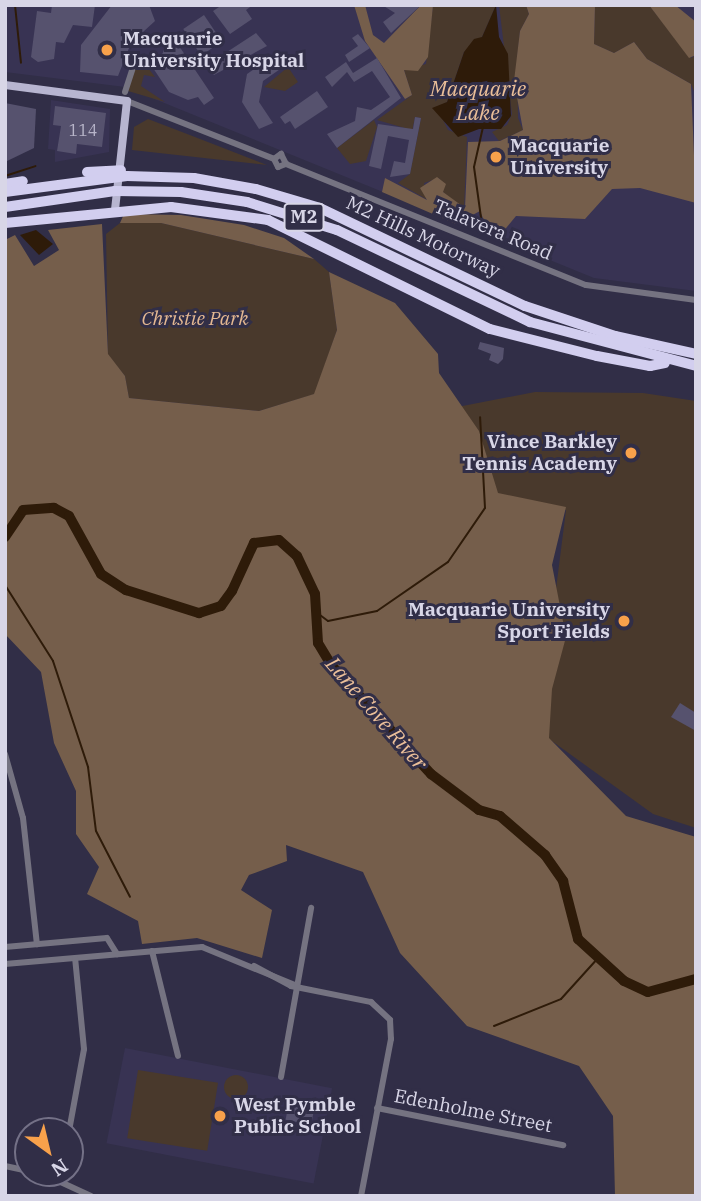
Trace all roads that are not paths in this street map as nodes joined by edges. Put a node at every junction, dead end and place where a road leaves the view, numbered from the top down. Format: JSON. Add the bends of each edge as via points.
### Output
{"nodes":[{"id":1,"x":136,"y":59,"type":"dead end"},
{"id":2,"x":5,"y":85,"type":"edge"},
{"id":3,"x":125,"y":92,"type":"dead end"},
{"id":4,"x":127,"y":102,"type":"junction"},
{"id":5,"x":5,"y":184,"type":"edge"},
{"id":6,"x":231,"y":185,"type":"junction"},
{"id":7,"x":5,"y":192,"type":"edge"},
{"id":8,"x":115,"y":205,"type":"junction"},
{"id":9,"x":5,"y":207,"type":"edge"},
{"id":10,"x":5,"y":223,"type":"edge"},
{"id":11,"x":696,"y":300,"type":"edge"},
{"id":12,"x":696,"y":354,"type":"edge"},
{"id":13,"x":669,"y":362,"type":"junction"},
{"id":14,"x":696,"y":366,"type":"edge"},
{"id":15,"x":5,"y":754,"type":"edge"},
{"id":16,"x":311,"y":908,"type":"dead end"},
{"id":17,"x":37,"y":944,"type":"junction"},
{"id":18,"x":5,"y":947,"type":"edge"},
{"id":19,"x":152,"y":951,"type":"junction"},
{"id":20,"x":117,"y":954,"type":"junction"},
{"id":21,"x":75,"y":958,"type":"junction"},
{"id":22,"x":5,"y":964,"type":"edge"},
{"id":23,"x":298,"y":986,"type":"junction"},
{"id":24,"x":178,"y":1056,"type":"dead end"},
{"id":25,"x":281,"y":1077,"type":"dead end"},
{"id":26,"x":377,"y":1108,"type":"junction"},
{"id":27,"x":72,"y":1117,"type":"edge"},
{"id":28,"x":563,"y":1145,"type":"dead end"},
{"id":29,"x":76,"y":1187,"type":"edge"},
{"id":30,"x":91,"y":1196,"type":"edge"},
{"id":31,"x":361,"y":1196,"type":"edge"}],
"edges":[{"from":1,"to":3,"type":"street"},
{"from":2,"to":4,"type":"main road"},
{"from":4,"to":8,"type":"main road"},
{"from":4,"to":11,"type":"street","name":"Talavera Road","via":[[274,159],[281,154],[286,164],[586,285]]},
{"from":5,"to":6,"type":"highway","number":"M2","via":[[143,169]]},
{"from":6,"to":7,"type":"highway","name":"M2 Hills Motorway","number":"M2","via":[[127,176]]},
{"from":6,"to":12,"type":"highway","name":"M2 Hills Motorway","number":"M2","via":[[320,208],[554,316]]},
{"from":8,"to":10,"type":"highway","number":"M2"},
{"from":8,"to":13,"type":"highway","number":"M2","via":[[268,220],[490,329],[650,366]]},
{"from":9,"to":13,"type":"highway","name":"M2 Hills Motorway","number":"M2","via":[[115,191],[181,192],[258,204],[337,230],[530,322]]},
{"from":13,"to":14,"type":"highway","name":"M2 Hills Motorway","number":"M2"},
{"from":15,"to":17,"type":"street","via":[[23,818]]},
{"from":16,"to":23,"type":"street"},
{"from":17,"to":18,"type":"street"},
{"from":17,"to":20,"type":"street","via":[[107,938]]},
{"from":19,"to":20,"type":"street"},
{"from":19,"to":23,"type":"street","via":[[202,947]]},
{"from":19,"to":24,"type":"street"},
{"from":20,"to":21,"type":"street"},
{"from":21,"to":22,"type":"street"},
{"from":21,"to":27,"type":"street","via":[[84,1049]]},
{"from":23,"to":25,"type":"street"},
{"from":23,"to":26,"type":"street","via":[[371,1002],[386,1013],[392,1034]]},
{"from":26,"to":28,"type":"street","name":"Edenholme Street"},
{"from":26,"to":31,"type":"street"},
{"from":29,"to":30,"type":"street"}]}
